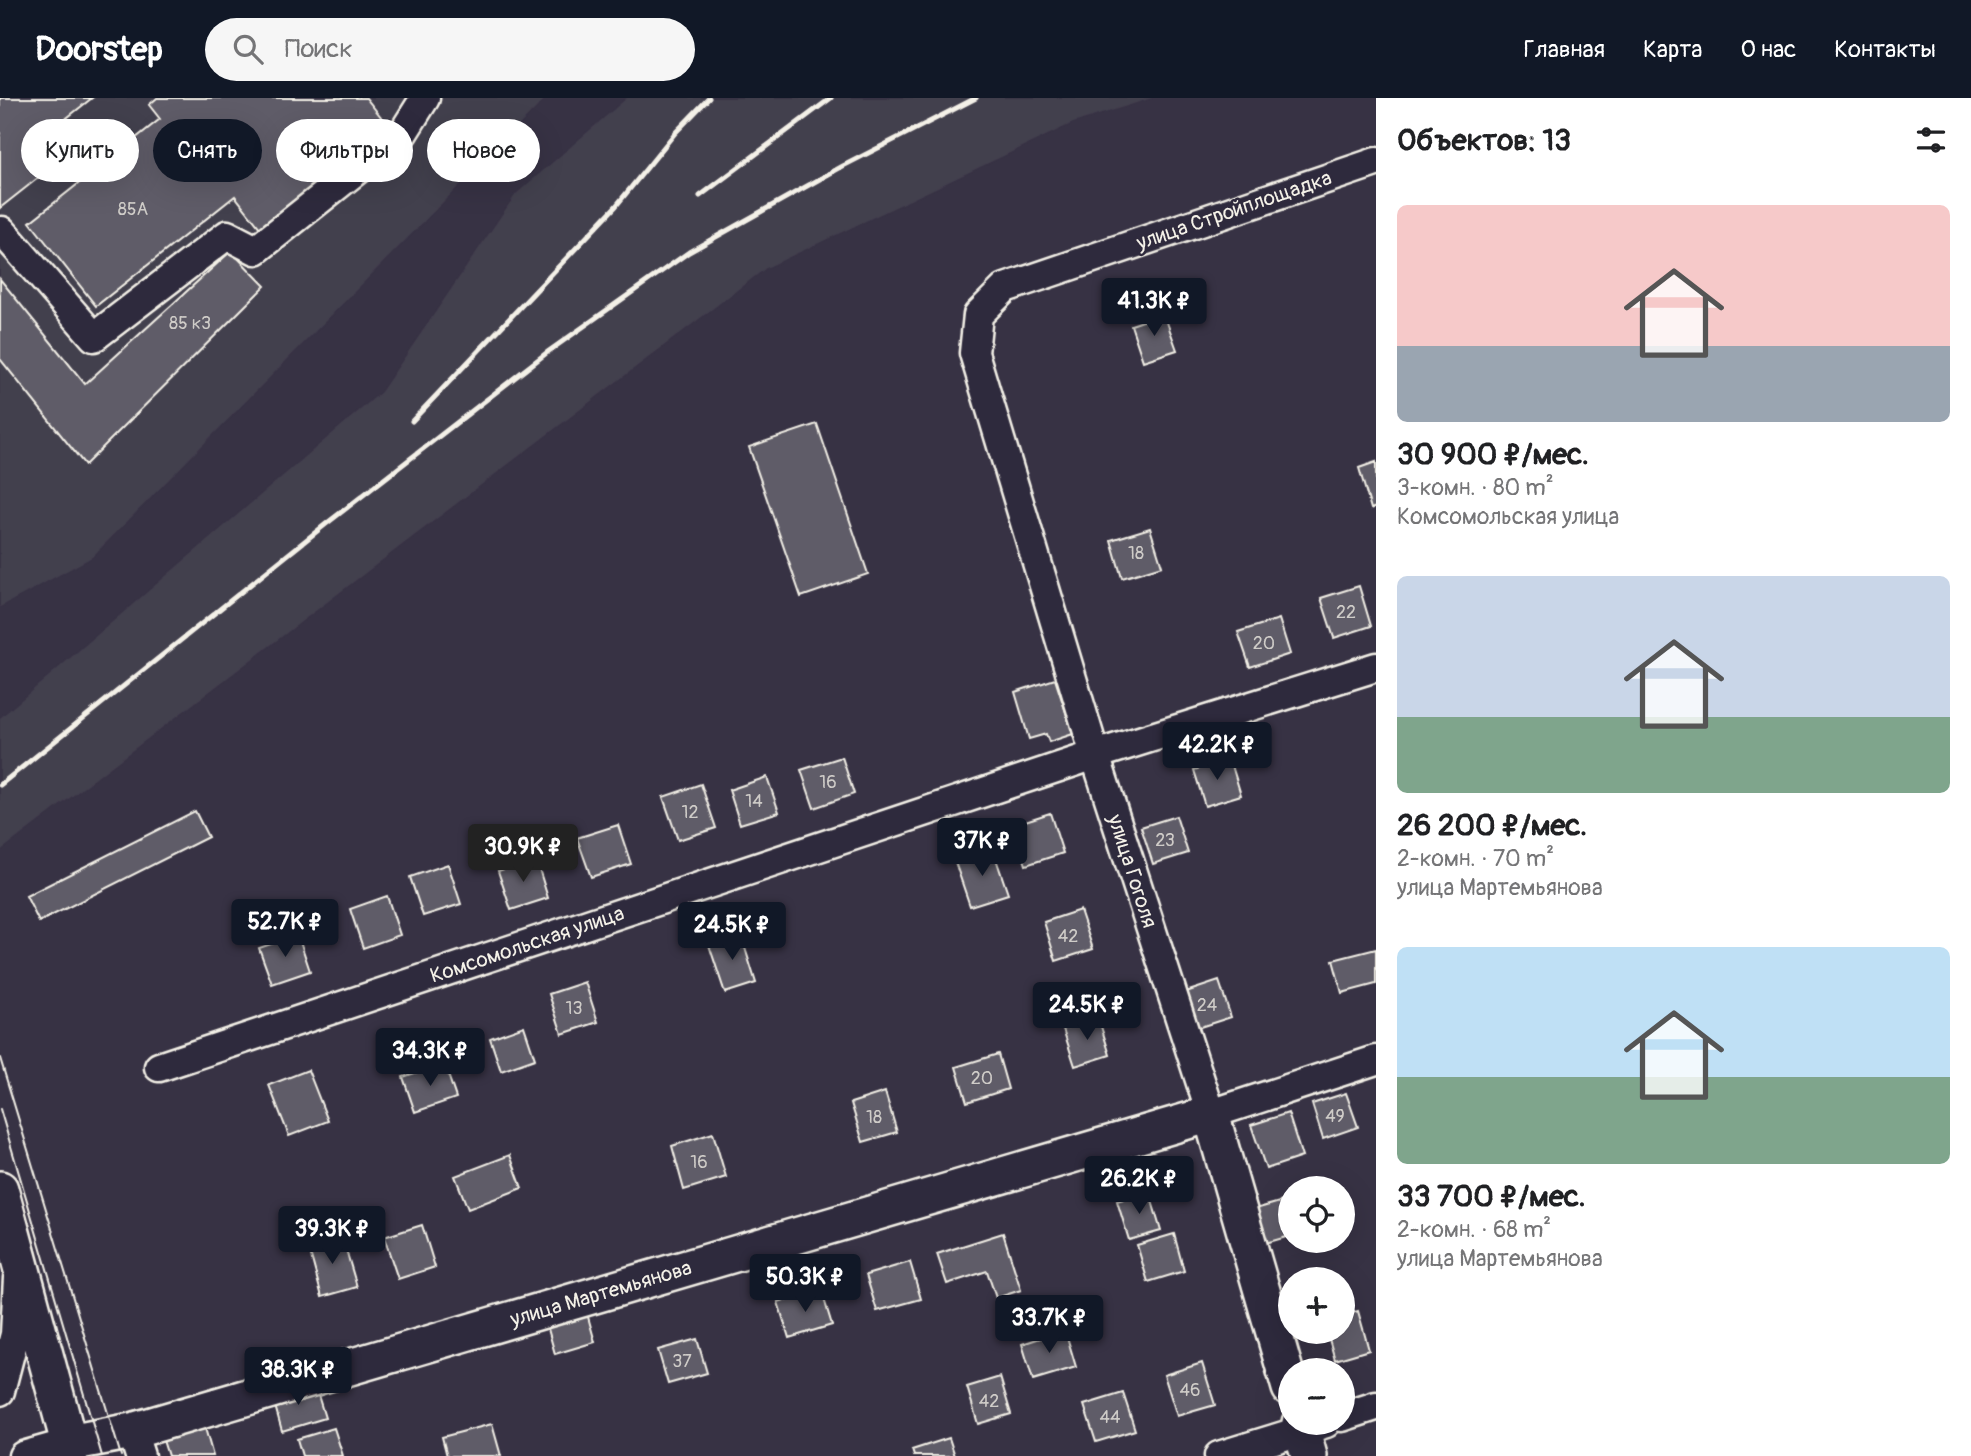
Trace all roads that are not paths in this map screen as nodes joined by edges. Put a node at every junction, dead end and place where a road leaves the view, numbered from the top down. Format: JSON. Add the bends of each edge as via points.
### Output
{"nodes":[{"id":1,"x":425,"y":98,"type":"edge"},
{"id":2,"x":1376,"y":162,"type":"edge"},
{"id":3,"x":0,"y":233,"type":"edge"},
{"id":4,"x":974,"y":353,"type":"joint"},
{"id":5,"x":1376,"y":667,"type":"edge"},
{"id":6,"x":1095,"y":755,"type":"junction"},
{"id":7,"x":1376,"y":1060,"type":"edge"},
{"id":8,"x":159,"y":1067,"type":"dead end"},
{"id":9,"x":1211,"y":1114,"type":"junction"},
{"id":10,"x":0,"y":1189,"type":"edge"},
{"id":11,"x":19,"y":1261,"type":"junction"},
{"id":12,"x":1281,"y":1358,"type":"edge"},
{"id":13,"x":0,"y":1391,"type":"edge"},
{"id":14,"x":1376,"y":1406,"type":"edge"},
{"id":15,"x":1355,"y":1413,"type":"edge"},
{"id":16,"x":1301,"y":1435,"type":"edge"},
{"id":17,"x":136,"y":1444,"type":"edge"},
{"id":18,"x":71,"y":1449,"type":"edge"},
{"id":19,"x":23,"y":1456,"type":"edge"},
{"id":20,"x":1219,"y":1456,"type":"edge"}],
"edges":[{"from":1,"to":3,"type":"street","via":[[403,133],[256,250],[227,235],[94,337]]},
{"from":2,"to":4,"type":"street","name":"улица Стройплощадка","via":[[1005,288],[978,315]]},
{"from":4,"to":6,"type":"street","name":"улица Гоголя"},
{"from":5,"to":6,"type":"street","name":"Комсомольская улица"},
{"from":6,"to":8,"type":"street","name":"Комсомольская улица"},
{"from":6,"to":9,"type":"street","name":"улица Гоголя"},
{"from":7,"to":9,"type":"street","name":"улица Мартемьянова"},
{"from":9,"to":12,"type":"main road","name":"улица Гоголя"},
{"from":9,"to":17,"type":"main road","name":"улица Мартемьянова"},
{"from":10,"to":11,"type":"main road"},
{"from":11,"to":13,"type":"street","via":[[15,1334]]},
{"from":11,"to":18,"type":"main road"},
{"from":14,"to":15,"type":"street"},
{"from":16,"to":20,"type":"street"},
{"from":17,"to":18,"type":"main road","name":"улица Мартемьянова"},
{"from":18,"to":19,"type":"street","name":"улица Мартемьянова"}]}
